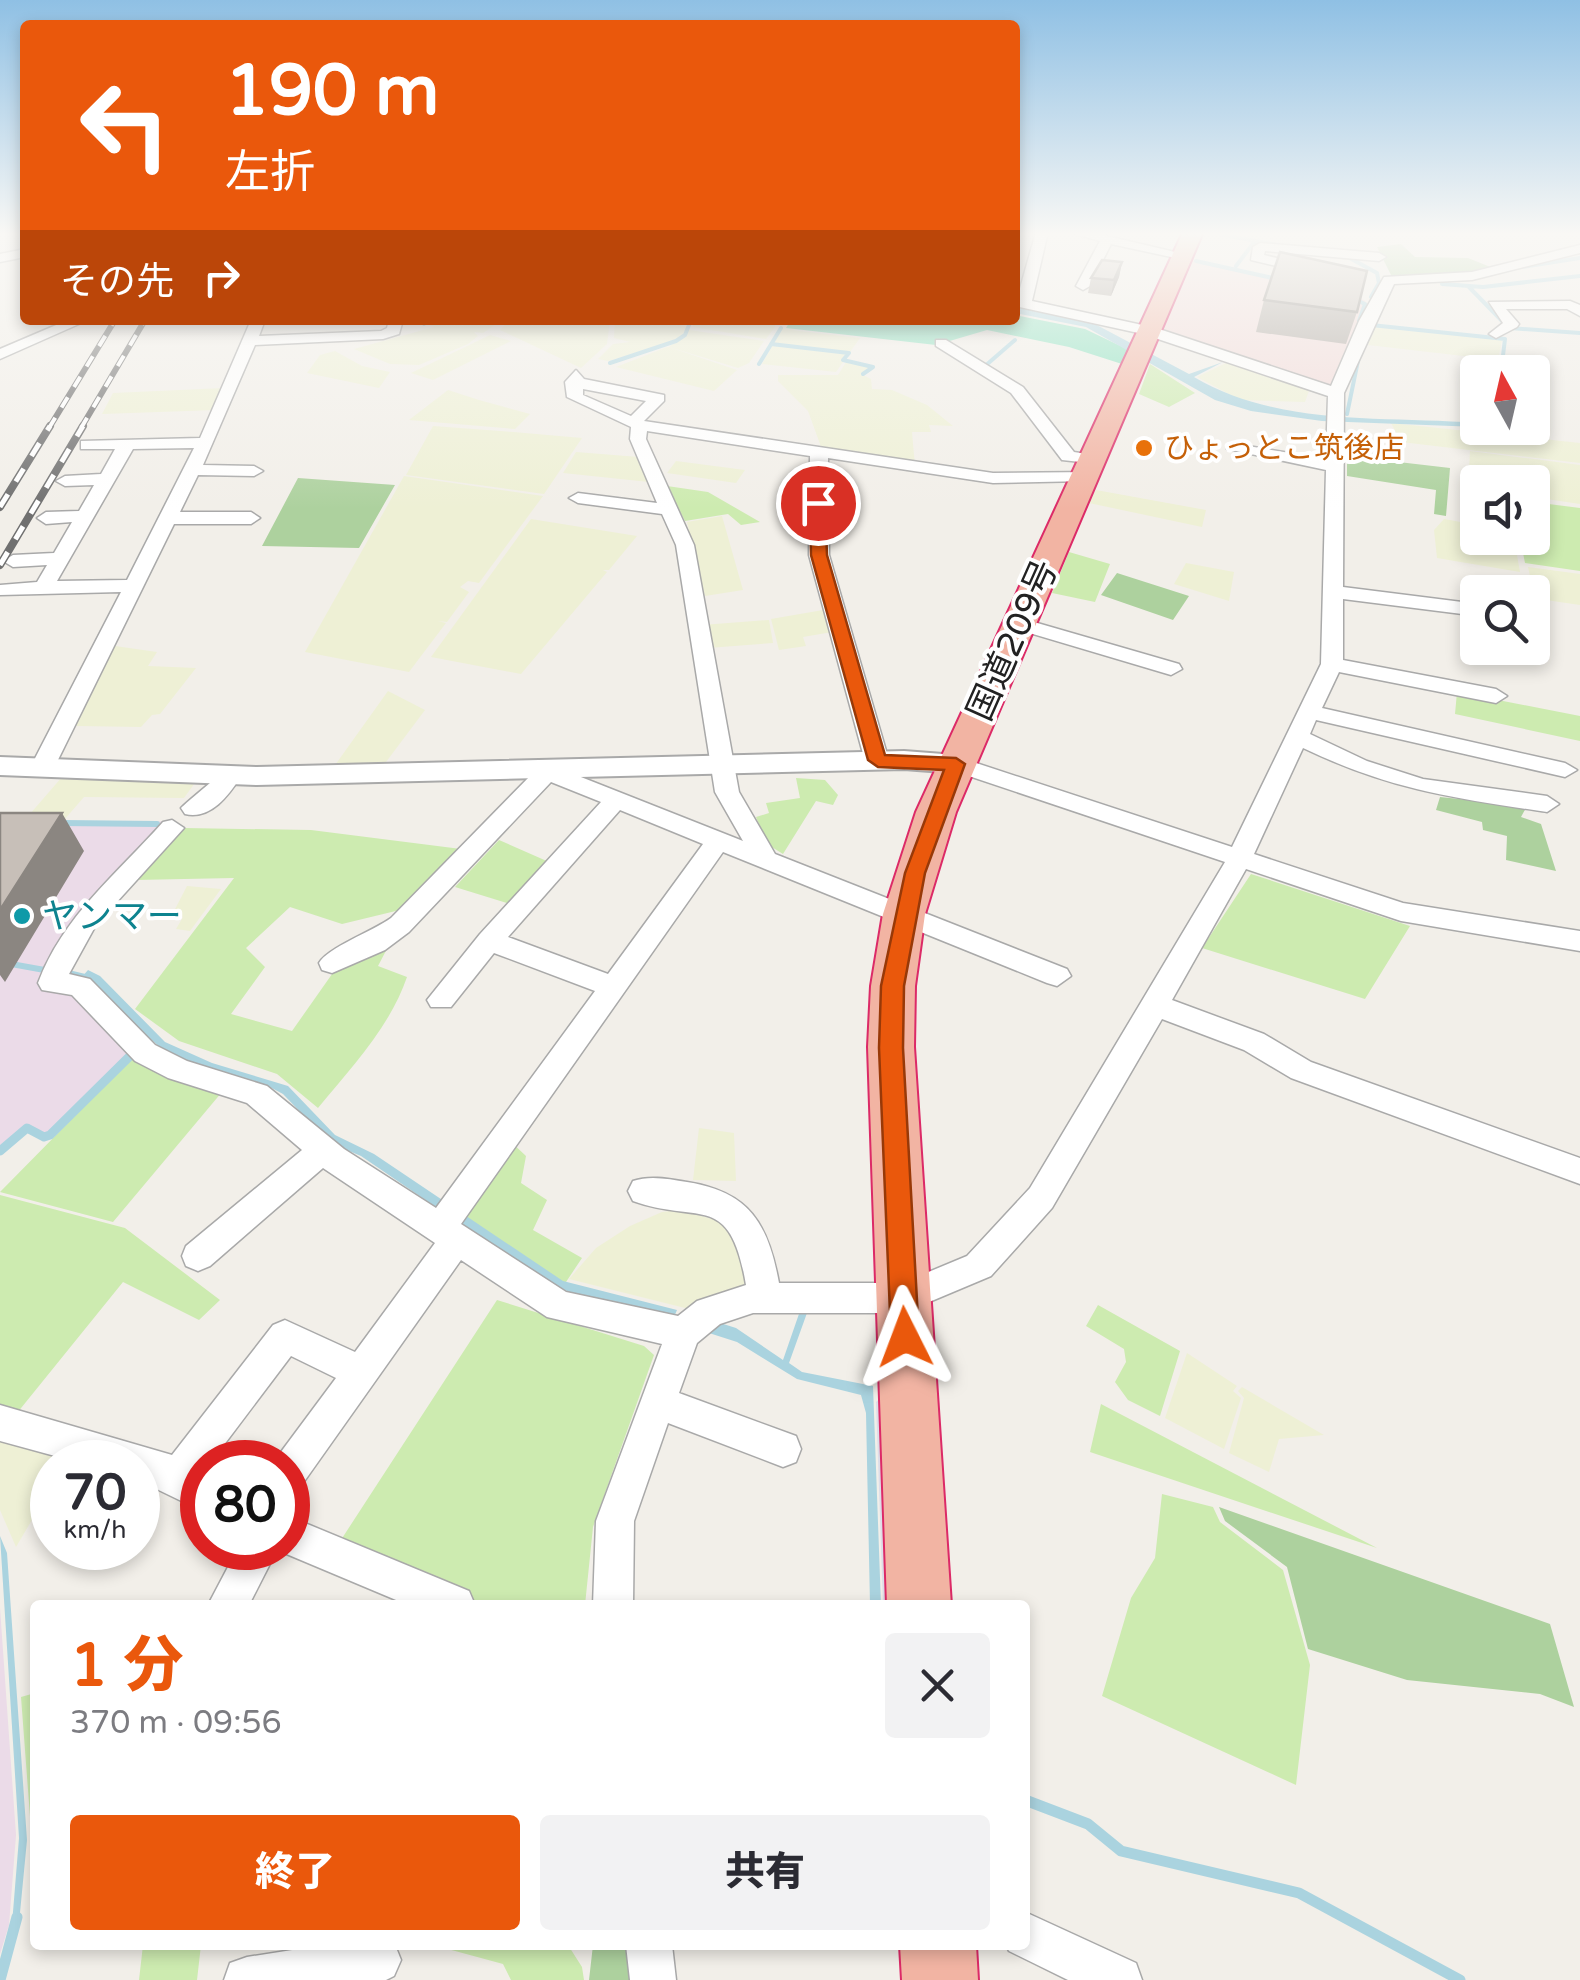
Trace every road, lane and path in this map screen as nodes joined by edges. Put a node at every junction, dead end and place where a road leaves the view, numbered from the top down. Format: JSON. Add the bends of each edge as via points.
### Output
{"nodes":[{"id":1,"x":1115,"y":324,"type":"edge"},
{"id":2,"x":1154,"y":324,"type":"edge"},
{"id":3,"x":1368,"y":324,"type":"edge"},
{"id":4,"x":1511,"y":324,"type":"edge"},
{"id":5,"x":38,"y":325,"type":"edge"},
{"id":6,"x":72,"y":325,"type":"edge"},
{"id":7,"x":256,"y":325,"type":"edge"},
{"id":8,"x":331,"y":325,"type":"edge"},
{"id":9,"x":394,"y":325,"type":"edge"},
{"id":10,"x":1151,"y":332,"type":"junction"},
{"id":11,"x":1496,"y":334,"type":"dead end"},
{"id":12,"x":51,"y":336,"type":"junction"},
{"id":13,"x":327,"y":338,"type":"junction"},
{"id":14,"x":250,"y":341,"type":"junction"},
{"id":15,"x":941,"y":343,"type":"dead end"},
{"id":16,"x":0,"y":354,"type":"edge"},
{"id":17,"x":1336,"y":394,"type":"junction"},
{"id":18,"x":216,"y":424,"type":"junction"},
{"id":19,"x":636,"y":424,"type":"junction"},
{"id":20,"x":117,"y":426,"type":"dead end"},
{"id":21,"x":205,"y":443,"type":"junction"},
{"id":22,"x":127,"y":444,"type":"junction"},
{"id":23,"x":88,"y":446,"type":"dead end"},
{"id":24,"x":1236,"y":449,"type":"dead end"},
{"id":25,"x":819,"y":455,"type":"junction"},
{"id":26,"x":1336,"y":466,"type":"junction"},
{"id":27,"x":1089,"y":468,"type":"junction"},
{"id":28,"x":190,"y":470,"type":"junction"},
{"id":29,"x":254,"y":471,"type":"dead end"},
{"id":30,"x":106,"y":478,"type":"junction"},
{"id":31,"x":64,"y":480,"type":"dead end"},
{"id":32,"x":578,"y":498,"type":"dead end"},
{"id":33,"x":672,"y":510,"type":"junction"},
{"id":34,"x":84,"y":516,"type":"junction"},
{"id":35,"x":46,"y":518,"type":"dead end"},
{"id":36,"x":166,"y":518,"type":"junction"},
{"id":37,"x":251,"y":518,"type":"dead end"},
{"id":38,"x":58,"y":559,"type":"junction"},
{"id":39,"x":12,"y":562,"type":"dead end"},
{"id":40,"x":130,"y":586,"type":"junction"},
{"id":41,"x":44,"y":587,"type":"junction"},
{"id":42,"x":4,"y":590,"type":"dead end"},
{"id":43,"x":1335,"y":592,"type":"junction"},
{"id":44,"x":1460,"y":608,"type":"edge"},
{"id":45,"x":1020,"y":624,"type":"junction"},
{"id":46,"x":1332,"y":664,"type":"junction"},
{"id":47,"x":1171,"y":669,"type":"dead end"},
{"id":48,"x":1496,"y":696,"type":"dead end"},
{"id":49,"x":1310,"y":712,"type":"junction"},
{"id":50,"x":1298,"y":738,"type":"junction"},
{"id":51,"x":878,"y":760,"type":"junction"},
{"id":52,"x":721,"y":764,"type":"junction"},
{"id":53,"x":956,"y":764,"type":"junction"},
{"id":54,"x":0,"y":766,"type":"edge"},
{"id":55,"x":42,"y":768,"type":"junction"},
{"id":56,"x":1566,"y":770,"type":"dead end"},
{"id":57,"x":544,"y":771,"type":"junction"},
{"id":58,"x":230,"y":775,"type":"junction"},
{"id":59,"x":616,"y":800,"type":"junction"},
{"id":60,"x":1546,"y":804,"type":"dead end"},
{"id":61,"x":719,"y":840,"type":"junction"},
{"id":62,"x":765,"y":857,"type":"junction"},
{"id":63,"x":1238,"y":861,"type":"junction"},
{"id":64,"x":904,"y":914,"type":"junction"},
{"id":65,"x":1580,"y":940,"type":"edge"},
{"id":66,"x":488,"y":941,"type":"junction"},
{"id":67,"x":332,"y":964,"type":"dead end"},
{"id":68,"x":1057,"y":976,"type":"dead end"},
{"id":69,"x":614,"y":987,"type":"junction"},
{"id":70,"x":440,"y":1000,"type":"dead end"},
{"id":71,"x":1155,"y":1005,"type":"junction"},
{"id":72,"x":324,"y":1150,"type":"junction"},
{"id":73,"x":1580,"y":1172,"type":"edge"},
{"id":74,"x":644,"y":1192,"type":"dead end"},
{"id":75,"x":448,"y":1234,"type":"junction"},
{"id":76,"x":198,"y":1256,"type":"dead end"},
{"id":77,"x":765,"y":1298,"type":"junction"},
{"id":78,"x":903,"y":1298,"type":"junction"},
{"id":79,"x":683,"y":1334,"type":"junction"},
{"id":80,"x":360,"y":1372,"type":"junction"},
{"id":81,"x":658,"y":1402,"type":"junction"},
{"id":82,"x":0,"y":1422,"type":"edge"},
{"id":83,"x":219,"y":1440,"type":"edge"},
{"id":84,"x":310,"y":1442,"type":"edge"},
{"id":85,"x":782,"y":1450,"type":"dead end"},
{"id":86,"x":180,"y":1479,"type":"edge"},
{"id":87,"x":310,"y":1544,"type":"edge"},
{"id":88,"x":247,"y":1570,"type":"edge"},
{"id":89,"x":231,"y":1600,"type":"edge"},
{"id":90,"x":442,"y":1600,"type":"edge"},
{"id":91,"x":613,"y":1600,"type":"edge"},
{"id":92,"x":920,"y":1600,"type":"edge"},
{"id":93,"x":1030,"y":1937,"type":"edge"},
{"id":94,"x":649,"y":1950,"type":"edge"},
{"id":95,"x":938,"y":1950,"type":"edge"},
{"id":96,"x":378,"y":1960,"type":"dead end"},
{"id":97,"x":327,"y":1974,"type":"edge"},
{"id":98,"x":247,"y":1980,"type":"edge"},
{"id":99,"x":652,"y":1980,"type":"edge"},
{"id":100,"x":940,"y":1980,"type":"edge"},
{"id":101,"x":1119,"y":1980,"type":"edge"}],
"edges":[{"from":1,"to":10,"type":"street"},
{"from":2,"to":10,"type":"highway","name":"国道209号"},
{"from":3,"to":17,"type":"street"},
{"from":4,"to":11,"type":"street"},
{"from":5,"to":12,"type":"street"},
{"from":6,"to":12,"type":"street"},
{"from":7,"to":14,"type":"street"},
{"from":8,"to":13,"type":"street"},
{"from":9,"to":13,"type":"street","via":[[390,334]]},
{"from":10,"to":17,"type":"street"},
{"from":10,"to":27,"type":"highway","name":"国道209号"},
{"from":12,"to":16,"type":"street"},
{"from":13,"to":14,"type":"street"},
{"from":14,"to":18,"type":"street"},
{"from":15,"to":27,"type":"street","via":[[1017,390],[1068,456]]},
{"from":17,"to":26,"type":"street"},
{"from":18,"to":20,"type":"street"},
{"from":18,"to":21,"type":"street"},
{"from":19,"to":19,"type":"street","via":[[575,396],[574,379],[658,398]]},
{"from":19,"to":25,"type":"street"},
{"from":19,"to":33,"type":"street"},
{"from":21,"to":22,"type":"street"},
{"from":21,"to":28,"type":"street"},
{"from":22,"to":23,"type":"street"},
{"from":22,"to":30,"type":"street"},
{"from":24,"to":26,"type":"street"},
{"from":25,"to":27,"type":"street","via":[[993,478]]},
{"from":25,"to":51,"type":"street","via":[[819,555]]},
{"from":26,"to":43,"type":"street"},
{"from":27,"to":45,"type":"highway","name":"国道209号"},
{"from":28,"to":29,"type":"street"},
{"from":28,"to":36,"type":"street"},
{"from":30,"to":31,"type":"street"},
{"from":30,"to":34,"type":"street"},
{"from":32,"to":33,"type":"street"},
{"from":33,"to":52,"type":"street","via":[[686,545]]},
{"from":34,"to":35,"type":"street"},
{"from":34,"to":38,"type":"street"},
{"from":36,"to":37,"type":"street"},
{"from":36,"to":40,"type":"street"},
{"from":38,"to":39,"type":"street"},
{"from":38,"to":41,"type":"street"},
{"from":40,"to":41,"type":"street"},
{"from":40,"to":55,"type":"street"},
{"from":41,"to":42,"type":"street"},
{"from":43,"to":44,"type":"street"},
{"from":43,"to":46,"type":"street"},
{"from":45,"to":47,"type":"street"},
{"from":45,"to":53,"type":"highway","name":"国道209号"},
{"from":46,"to":48,"type":"street"},
{"from":46,"to":49,"type":"street"},
{"from":49,"to":50,"type":"street"},
{"from":49,"to":56,"type":"street"},
{"from":50,"to":60,"type":"street","via":[[1420,786]]},
{"from":50,"to":63,"type":"street"},
{"from":51,"to":52,"type":"street"},
{"from":51,"to":53,"type":"street"},
{"from":52,"to":57,"type":"street"},
{"from":52,"to":62,"type":"street","via":[[727,792]]},
{"from":53,"to":63,"type":"street"},
{"from":53,"to":64,"type":"highway","name":"国道209号"},
{"from":54,"to":55,"type":"street"},
{"from":55,"to":58,"type":"street"},
{"from":57,"to":58,"type":"street"},
{"from":57,"to":59,"type":"street"},
{"from":57,"to":67,"type":"street","via":[[400,925]]},
{"from":58,"to":72,"type":"street","via":[[104,896],[58,959],[52,983],[80,986],[145,1053],[257,1094]]},
{"from":59,"to":61,"type":"street"},
{"from":59,"to":66,"type":"street"},
{"from":61,"to":62,"type":"street"},
{"from":61,"to":69,"type":"street"},
{"from":62,"to":64,"type":"street"},
{"from":63,"to":65,"type":"street","via":[[1401,912]]},
{"from":63,"to":71,"type":"street"},
{"from":64,"to":68,"type":"street"},
{"from":64,"to":78,"type":"highway","name":"国道209号","via":[[891,1048]]},
{"from":66,"to":69,"type":"street"},
{"from":66,"to":70,"type":"street"},
{"from":69,"to":75,"type":"street"},
{"from":71,"to":73,"type":"street","via":[[1254,1042],[1301,1070]]},
{"from":71,"to":78,"type":"street","via":[[1041,1198],[979,1266]]},
{"from":72,"to":75,"type":"street"},
{"from":72,"to":76,"type":"street"},
{"from":74,"to":77,"type":"street","via":[[724,1204],[748,1225]]},
{"from":75,"to":79,"type":"street","via":[[559,1306]]},
{"from":75,"to":80,"type":"street"},
{"from":77,"to":78,"type":"street"},
{"from":77,"to":79,"type":"street","via":[[709,1312]]},
{"from":78,"to":92,"type":"highway","name":"国道209号"},
{"from":79,"to":81,"type":"street"},
{"from":80,"to":83,"type":"street","via":[[285,1336]]},
{"from":80,"to":84,"type":"street"},
{"from":81,"to":85,"type":"street"},
{"from":81,"to":91,"type":"street","via":[[615,1521]]},
{"from":82,"to":86,"type":"street","via":[[158,1467]]},
{"from":87,"to":90,"type":"street"},
{"from":88,"to":89,"type":"street"},
{"from":93,"to":101,"type":"street"},
{"from":94,"to":99,"type":"street"},
{"from":95,"to":100,"type":"highway"},
{"from":96,"to":97,"type":"street"},
{"from":97,"to":98,"type":"street"}]}
